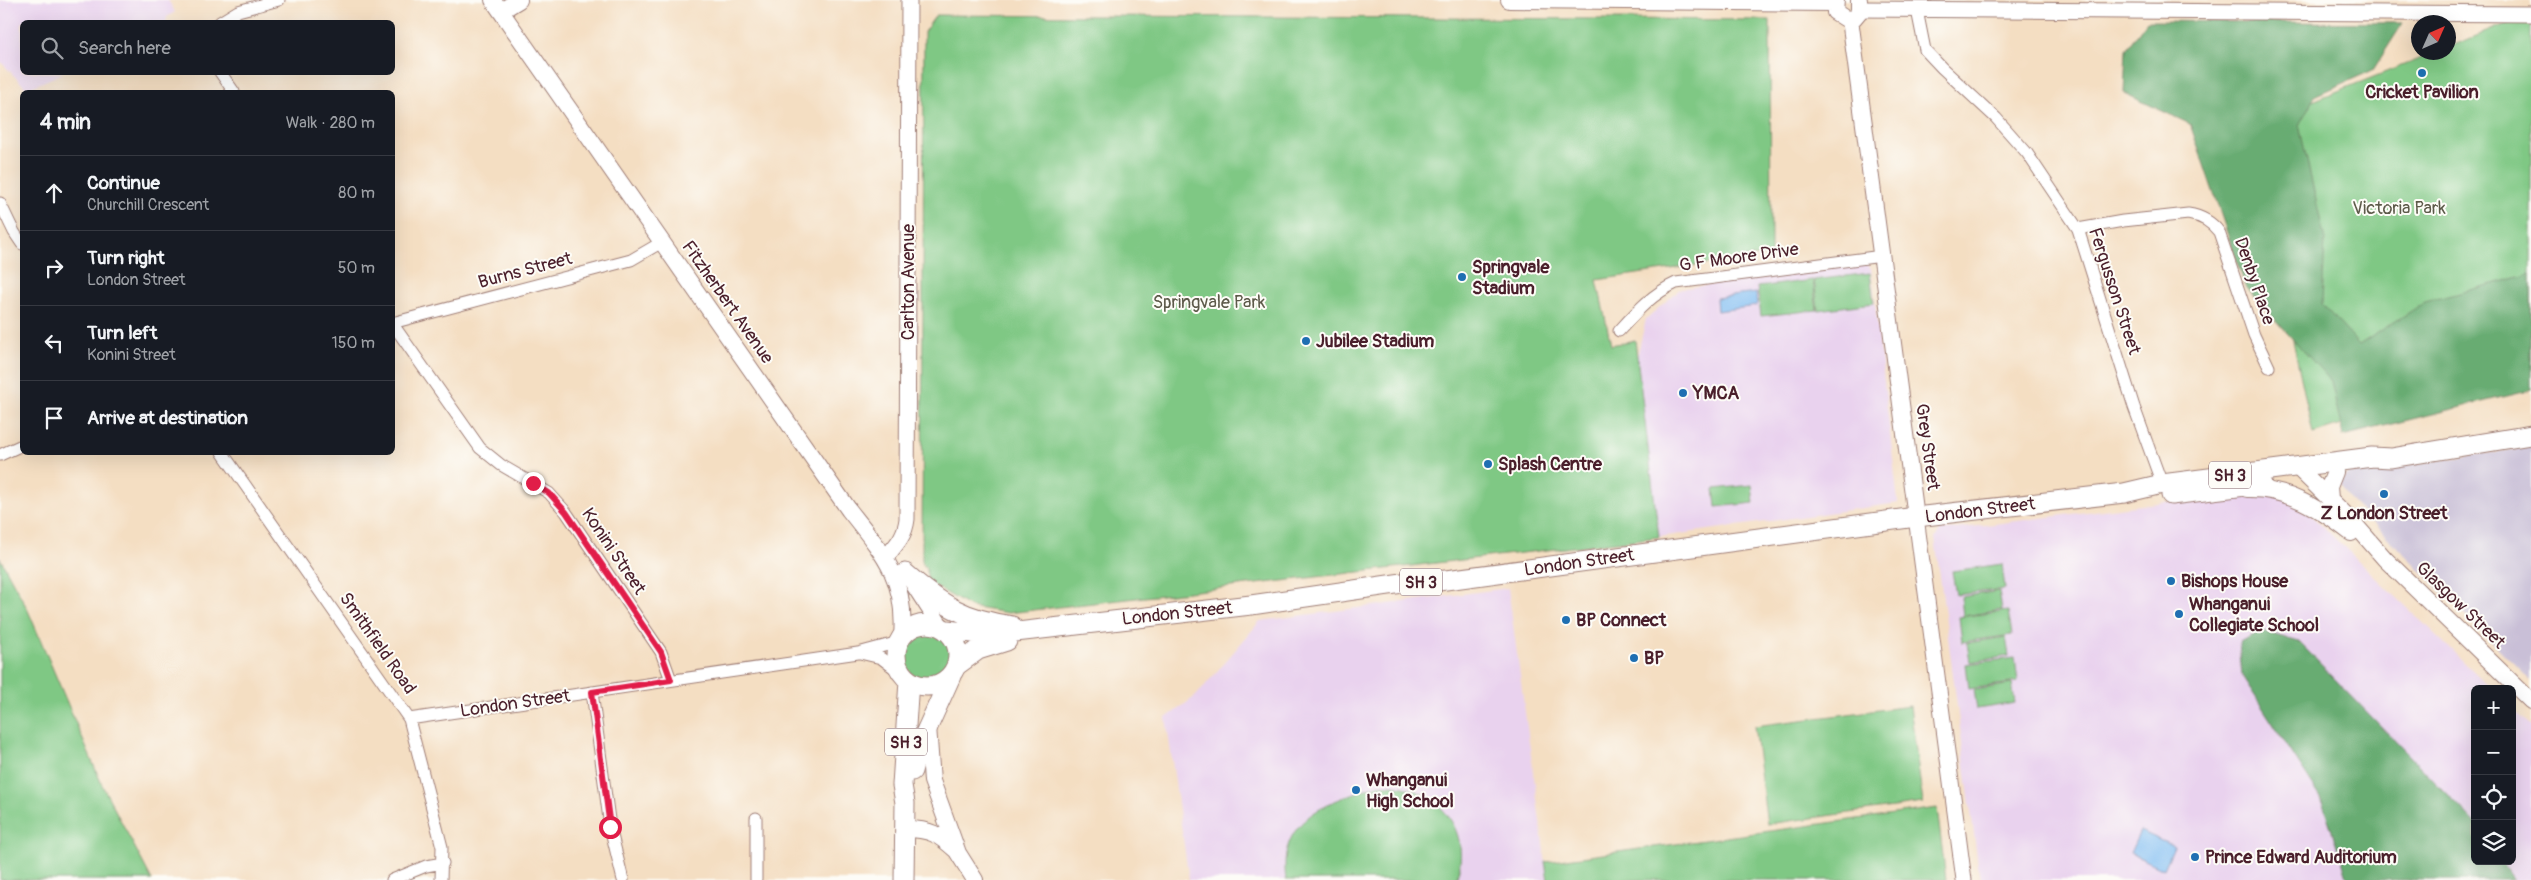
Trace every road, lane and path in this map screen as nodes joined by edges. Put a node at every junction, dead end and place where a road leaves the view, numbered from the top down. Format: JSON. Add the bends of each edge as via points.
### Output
{"nodes":[{"id":1,"x":279,"y":0,"type":"edge"},
{"id":2,"x":519,"y":0,"type":"edge"},
{"id":3,"x":910,"y":0,"type":"edge"},
{"id":4,"x":1509,"y":0,"type":"edge"},
{"id":5,"x":1835,"y":2,"type":"edge"},
{"id":6,"x":2058,"y":4,"type":"edge"},
{"id":7,"x":497,"y":5,"type":"edge"},
{"id":8,"x":1856,"y":9,"type":"edge"},
{"id":9,"x":1917,"y":10,"type":"junction"},
{"id":10,"x":2531,"y":14,"type":"edge"},
{"id":11,"x":223,"y":20,"type":"edge"},
{"id":12,"x":222,"y":75,"type":"edge"},
{"id":13,"x":233,"y":90,"type":"edge"},
{"id":14,"x":0,"y":204,"type":"edge"},
{"id":15,"x":2078,"y":229,"type":"junction"},
{"id":16,"x":20,"y":240,"type":"edge"},
{"id":17,"x":662,"y":242,"type":"junction"},
{"id":18,"x":1882,"y":256,"type":"junction"},
{"id":19,"x":395,"y":322,"type":"edge"},
{"id":20,"x":395,"y":327,"type":"edge"},
{"id":21,"x":1619,"y":331,"type":"dead end"},
{"id":22,"x":2269,"y":367,"type":"dead end"},
{"id":23,"x":2531,"y":435,"type":"edge"},
{"id":24,"x":20,"y":446,"type":"edge"},
{"id":25,"x":0,"y":455,"type":"edge"},
{"id":26,"x":224,"y":455,"type":"edge"},
{"id":27,"x":2391,"y":458,"type":"junction"},
{"id":28,"x":2302,"y":472,"type":"junction"},
{"id":29,"x":2335,"y":472,"type":"junction"},
{"id":30,"x":2162,"y":484,"type":"junction"},
{"id":31,"x":2221,"y":490,"type":"junction"},
{"id":32,"x":2124,"y":493,"type":"junction"},
{"id":33,"x":2330,"y":499,"type":"junction"},
{"id":34,"x":1916,"y":517,"type":"junction"},
{"id":35,"x":886,"y":557,"type":"junction"},
{"id":36,"x":2385,"y":558,"type":"junction"},
{"id":37,"x":905,"y":573,"type":"junction"},
{"id":38,"x":944,"y":628,"type":"junction"},
{"id":39,"x":1033,"y":629,"type":"junction"},
{"id":40,"x":900,"y":640,"type":"junction"},
{"id":41,"x":858,"y":653,"type":"junction"},
{"id":42,"x":954,"y":670,"type":"junction"},
{"id":43,"x":905,"y":677,"type":"junction"},
{"id":44,"x":671,"y":680,"type":"junction"},
{"id":45,"x":592,"y":692,"type":"junction"},
{"id":46,"x":2531,"y":702,"type":"edge"},
{"id":47,"x":409,"y":719,"type":"junction"},
{"id":48,"x":928,"y":724,"type":"junction"},
{"id":49,"x":905,"y":804,"type":"junction"},
{"id":50,"x":756,"y":818,"type":"dead end"},
{"id":51,"x":905,"y":829,"type":"junction"},
{"id":52,"x":958,"y":853,"type":"junction"},
{"id":53,"x":443,"y":863,"type":"junction"},
{"id":54,"x":392,"y":880,"type":"edge"},
{"id":55,"x":441,"y":880,"type":"edge"},
{"id":56,"x":623,"y":880,"type":"edge"},
{"id":57,"x":756,"y":880,"type":"edge"},
{"id":58,"x":904,"y":880,"type":"edge"},
{"id":59,"x":975,"y":880,"type":"edge"},
{"id":60,"x":1964,"y":880,"type":"edge"}],
"edges":[{"from":1,"to":11,"type":"street","via":[[238,11]]},
{"from":2,"to":7,"type":"main road"},
{"from":3,"to":35,"type":"street","name":"Carlton Avenue","via":[[907,519],[901,539]]},
{"from":4,"to":5,"type":"main road"},
{"from":5,"to":8,"type":"main road","via":[[1838,15]]},
{"from":6,"to":9,"type":"street"},
{"from":6,"to":10,"type":"street"},
{"from":7,"to":17,"type":"main road","name":"Fitzherbert Avenue"},
{"from":8,"to":9,"type":"street"},
{"from":8,"to":18,"type":"main road","name":"Grey Street"},
{"from":9,"to":15,"type":"street","name":"Fergusson Street","via":[[1926,50],[2027,153]]},
{"from":12,"to":13,"type":"street"},
{"from":14,"to":16,"type":"street"},
{"from":15,"to":22,"type":"street","name":"Denby Place","via":[[2188,214],[2207,220],[2219,232],[2254,335]]},
{"from":15,"to":30,"type":"street","name":"Fergusson Street","via":[[2134,407]]},
{"from":17,"to":19,"type":"street","name":"Burns Street","via":[[631,260]]},
{"from":17,"to":35,"type":"main road","name":"Fitzherbert Avenue","via":[[849,510]]},
{"from":18,"to":21,"type":"street","name":"G F Moore Drive","via":[[1676,283],[1659,291]]},
{"from":18,"to":34,"type":"main road","name":"Grey Street"},
{"from":20,"to":44,"type":"street","name":"Konini Street","via":[[480,448],[501,465],[549,493],[566,512],[661,652]]},
{"from":23,"to":27,"type":"highway","name":"London Street","number":"SH 3"},
{"from":24,"to":25,"type":"street"},
{"from":26,"to":47,"type":"street","name":"Smithfield Road"},
{"from":27,"to":28,"type":"highway","name":"London Street","number":"SH 3","via":[[2372,457]]},
{"from":27,"to":29,"type":"highway","name":"London Street","number":"SH 3","via":[[2375,465]]},
{"from":28,"to":29,"type":"highway","name":"London Street","number":"SH 3"},
{"from":28,"to":30,"type":"highway","name":"London Street","number":"SH 3"},
{"from":28,"to":31,"type":"highway","name":"London Street","number":"SH 3"},
{"from":28,"to":33,"type":"main road","name":"Glasgow Street"},
{"from":29,"to":33,"type":"main road","via":[[2329,487]]},
{"from":30,"to":32,"type":"highway","name":"London Street","number":"SH 3"},
{"from":31,"to":32,"type":"highway","name":"London Street","number":"SH 3","via":[[2164,496]]},
{"from":31,"to":36,"type":"main road","name":"Glasgow Street","via":[[2270,491],[2309,503]]},
{"from":32,"to":34,"type":"highway","name":"London Street","number":"SH 3"},
{"from":33,"to":36,"type":"main road","name":"Glasgow Street"},
{"from":34,"to":39,"type":"highway","name":"London Street","number":"SH 3","via":[[1251,605]]},
{"from":34,"to":60,"type":"street","name":"Grey Street"},
{"from":35,"to":37,"type":"main road"},
{"from":35,"to":40,"type":"main road","name":"Fitzherbert Avenue","via":[[902,597],[904,618]]},
{"from":36,"to":46,"type":"main road","name":"Glasgow Street"},
{"from":37,"to":38,"type":"main road"},
{"from":37,"to":39,"type":"highway","via":[[950,608],[994,623]]},
{"from":38,"to":39,"type":"highway","name":"London Street","number":"SH 3","via":[[990,635]]},
{"from":38,"to":40,"type":"highway","number":"SH 3","via":[[922,625],[908,631]]},
{"from":38,"to":42,"type":"highway","via":[[956,646]]},
{"from":39,"to":42,"type":"highway","name":"London Street","number":"SH 3","via":[[978,650]]},
{"from":40,"to":41,"type":"street","name":"London Street"},
{"from":40,"to":43,"type":"highway","number":"SH 3","via":[[897,664]]},
{"from":41,"to":43,"type":"street","name":"London Street","via":[[873,655]]},
{"from":41,"to":44,"type":"street","name":"London Street"},
{"from":42,"to":43,"type":"highway","number":"SH 3","via":[[943,682],[926,687]]},
{"from":42,"to":48,"type":"highway","number":"SH 3"},
{"from":43,"to":49,"type":"highway","number":"SH 3","via":[[902,785]]},
{"from":44,"to":45,"type":"street","name":"London Street"},
{"from":45,"to":47,"type":"street","name":"London Street"},
{"from":45,"to":56,"type":"street","via":[[610,827]]},
{"from":47,"to":53,"type":"street","name":"Smithfield Road","via":[[436,820]]},
{"from":48,"to":49,"type":"highway","number":"SH 3","via":[[912,766]]},
{"from":48,"to":52,"type":"main road","via":[[932,781]]},
{"from":49,"to":51,"type":"highway","number":"SH 3"},
{"from":50,"to":57,"type":"street"},
{"from":51,"to":52,"type":"main road","via":[[938,834]]},
{"from":51,"to":58,"type":"highway","number":"SH 3"},
{"from":52,"to":59,"type":"main road"},
{"from":53,"to":54,"type":"street","via":[[426,866]]},
{"from":53,"to":55,"type":"street","name":"Smithfield Road"}]}
